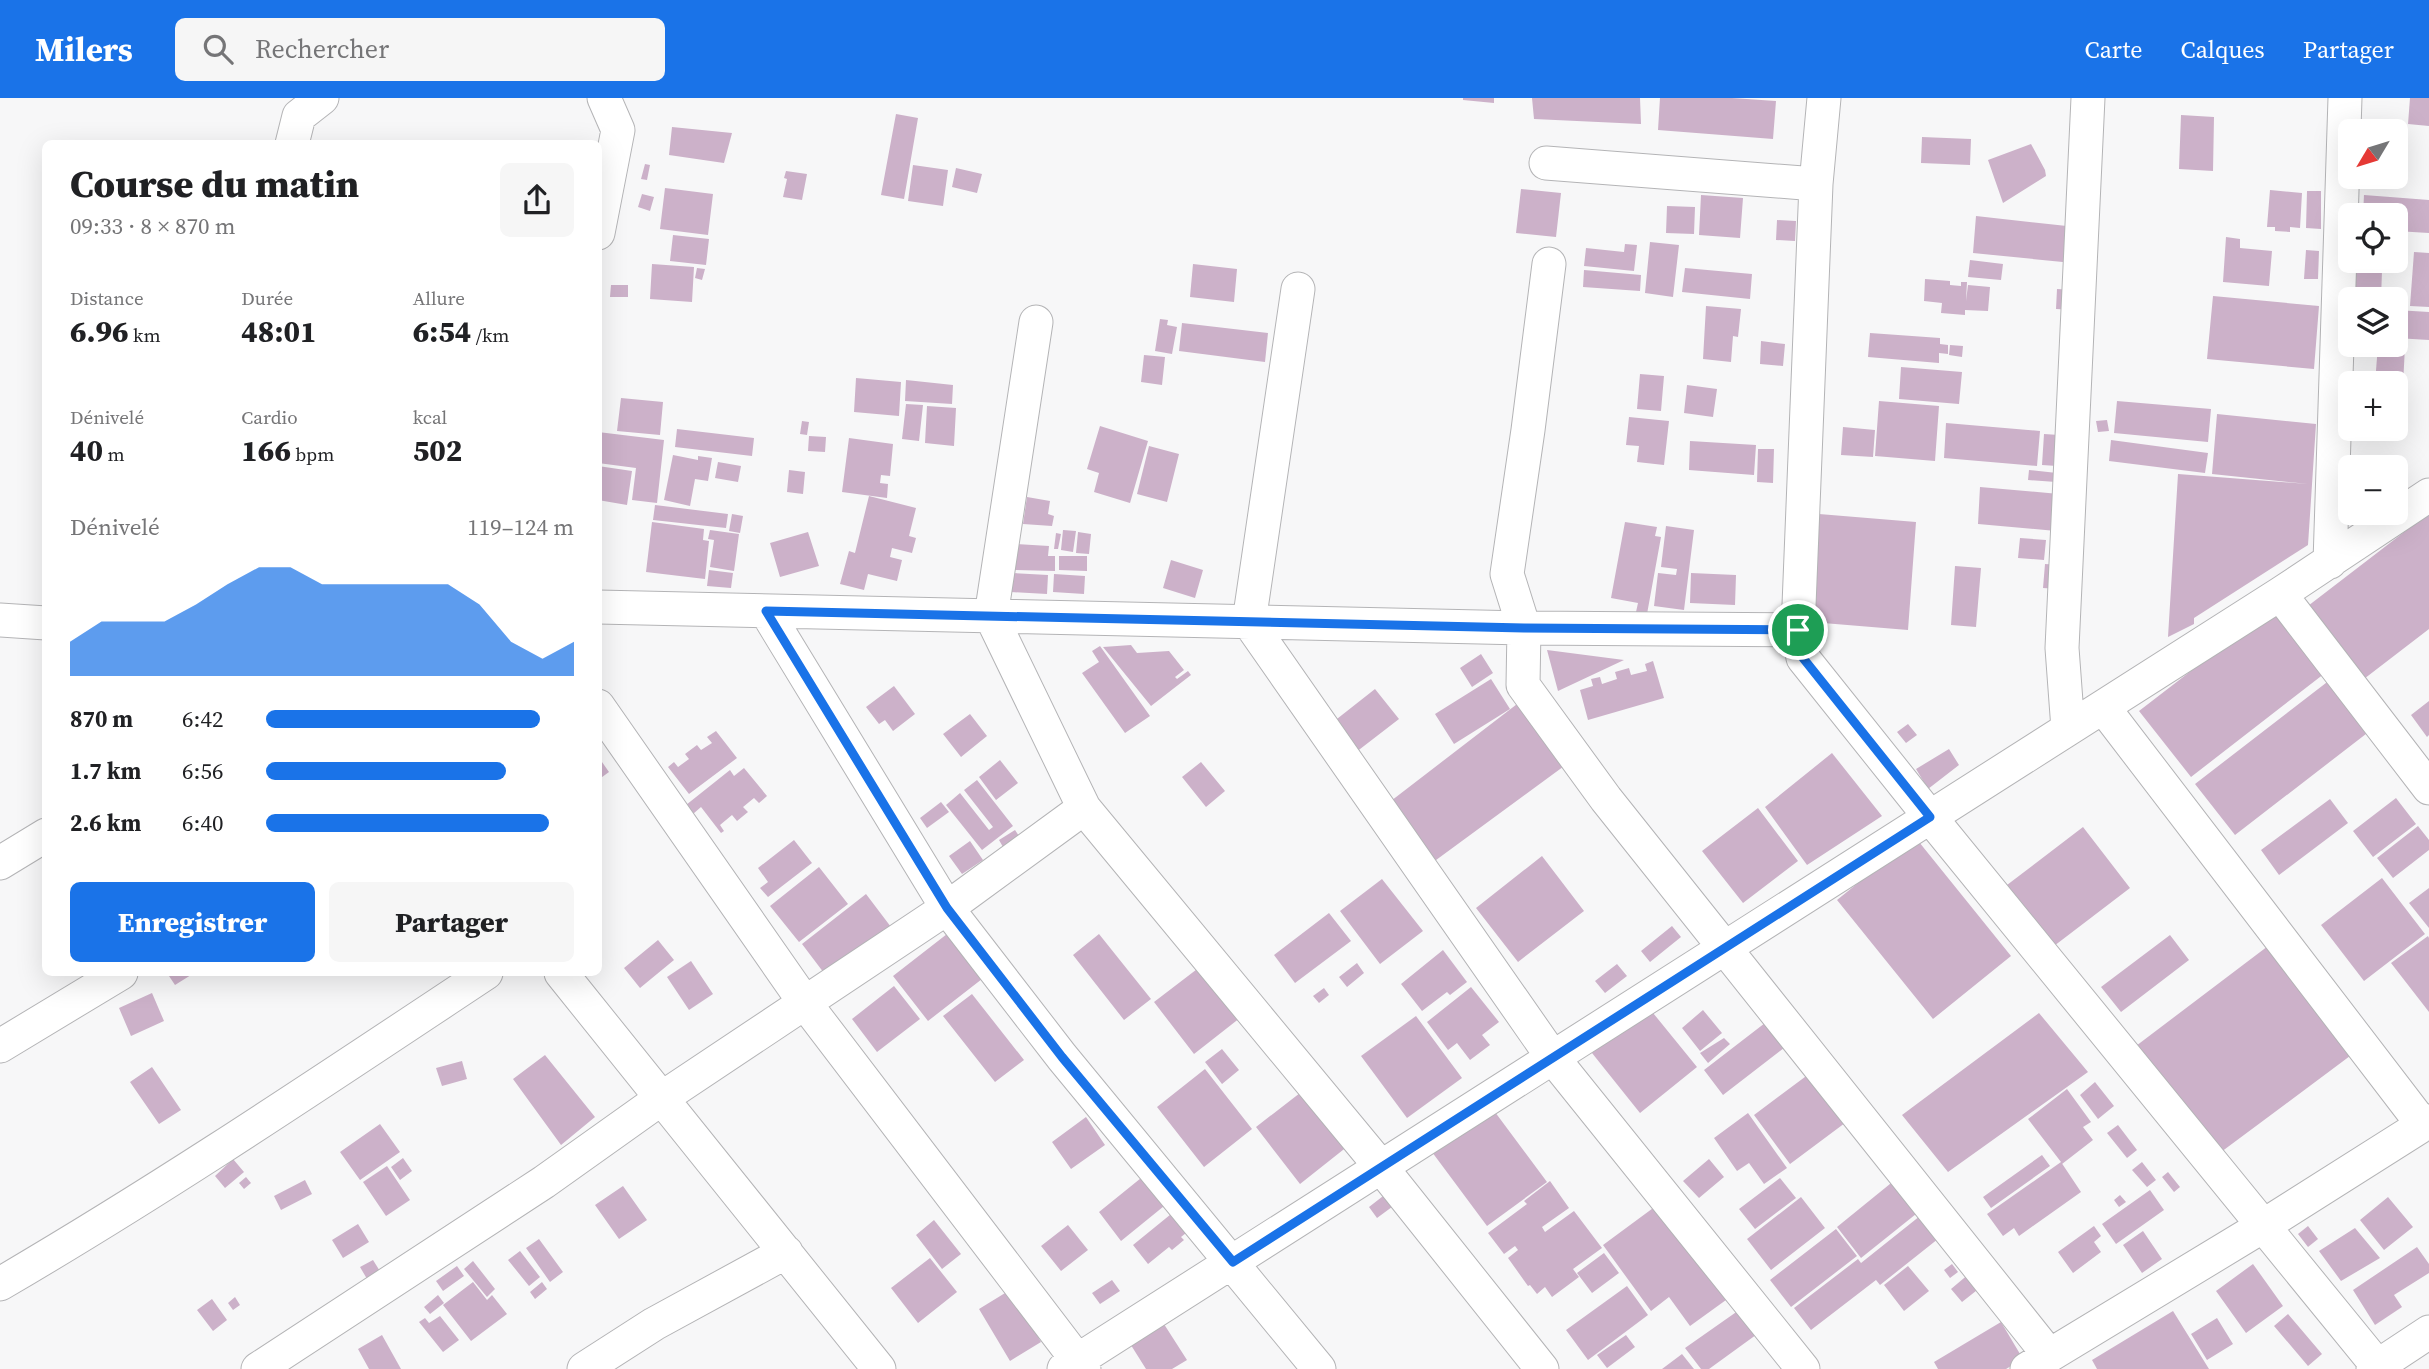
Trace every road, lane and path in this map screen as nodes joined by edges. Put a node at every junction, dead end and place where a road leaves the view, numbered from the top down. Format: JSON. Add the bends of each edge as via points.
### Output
{"nodes":[{"id":1,"x":322,"y":98,"type":"edge"},
{"id":2,"x":604,"y":98,"type":"edge"},
{"id":3,"x":1824,"y":98,"type":"edge"},
{"id":4,"x":2088,"y":98,"type":"edge"},
{"id":5,"x":2345,"y":98,"type":"edge"},
{"id":6,"x":293,"y":140,"type":"edge"},
{"id":7,"x":1546,"y":163,"type":"dead end"},
{"id":8,"x":1816,"y":184,"type":"junction"},
{"id":9,"x":602,"y":212,"type":"edge"},
{"id":10,"x":1549,"y":264,"type":"dead end"},
{"id":11,"x":1298,"y":289,"type":"dead end"},
{"id":12,"x":1036,"y":322,"type":"dead end"},
{"id":13,"x":2429,"y":495,"type":"edge"},
{"id":14,"x":2330,"y":562,"type":"junction"},
{"id":15,"x":2280,"y":594,"type":"junction"},
{"id":16,"x":602,"y":607,"type":"edge"},
{"id":17,"x":766,"y":611,"type":"junction"},
{"id":18,"x":990,"y":616,"type":"junction"},
{"id":19,"x":0,"y":620,"type":"edge"},
{"id":20,"x":1249,"y":622,"type":"junction"},
{"id":21,"x":42,"y":623,"type":"edge"},
{"id":22,"x":1524,"y":628,"type":"junction"},
{"id":23,"x":1798,"y":630,"type":"junction"},
{"id":24,"x":2103,"y":707,"type":"junction"},
{"id":25,"x":602,"y":712,"type":"edge"},
{"id":26,"x":2068,"y":729,"type":"junction"},
{"id":27,"x":2429,"y":788,"type":"edge"},
{"id":28,"x":1084,"y":808,"type":"junction"},
{"id":29,"x":1930,"y":817,"type":"junction"},
{"id":30,"x":42,"y":837,"type":"edge"},
{"id":31,"x":0,"y":863,"type":"edge"},
{"id":32,"x":947,"y":908,"type":"junction"},
{"id":33,"x":1726,"y":947,"type":"junction"},
{"id":34,"x":116,"y":976,"type":"edge"},
{"id":35,"x":481,"y":976,"type":"edge"},
{"id":36,"x":563,"y":976,"type":"edge"},
{"id":37,"x":805,"y":1003,"type":"junction"},
{"id":38,"x":0,"y":1046,"type":"edge"},
{"id":39,"x":1553,"y":1058,"type":"junction"},
{"id":40,"x":662,"y":1098,"type":"junction"},
{"id":41,"x":2426,"y":1123,"type":"edge"},
{"id":42,"x":1381,"y":1167,"type":"junction"},
{"id":43,"x":2263,"y":1226,"type":"junction"},
{"id":44,"x":786,"y":1252,"type":"junction"},
{"id":45,"x":1233,"y":1262,"type":"junction"},
{"id":46,"x":0,"y":1284,"type":"edge"},
{"id":47,"x":2429,"y":1332,"type":"edge"},
{"id":48,"x":2038,"y":1362,"type":"edge"},
{"id":49,"x":1075,"y":1366,"type":"edge"},
{"id":50,"x":2377,"y":1368,"type":"edge"},
{"id":51,"x":258,"y":1369,"type":"edge"},
{"id":52,"x":584,"y":1369,"type":"edge"},
{"id":53,"x":879,"y":1369,"type":"edge"},
{"id":54,"x":1319,"y":1369,"type":"edge"},
{"id":55,"x":1542,"y":1369,"type":"edge"},
{"id":56,"x":1803,"y":1369,"type":"edge"}],
"edges":[{"from":1,"to":6,"type":"street","via":[[299,116]]},
{"from":2,"to":9,"type":"street","via":[[618,130]]},
{"from":3,"to":8,"type":"street"},
{"from":4,"to":26,"type":"street","via":[[2062,648]]},
{"from":5,"to":14,"type":"street"},
{"from":7,"to":8,"type":"street"},
{"from":8,"to":23,"type":"street"},
{"from":10,"to":22,"type":"street","via":[[1507,574]]},
{"from":11,"to":20,"type":"street"},
{"from":12,"to":18,"type":"street"},
{"from":13,"to":14,"type":"street"},
{"from":14,"to":15,"type":"street"},
{"from":15,"to":24,"type":"street"},
{"from":15,"to":27,"type":"street"},
{"from":16,"to":17,"type":"street"},
{"from":17,"to":18,"type":"street"},
{"from":17,"to":32,"type":"street"},
{"from":18,"to":20,"type":"street"},
{"from":18,"to":28,"type":"street"},
{"from":19,"to":21,"type":"street"},
{"from":20,"to":22,"type":"street"},
{"from":20,"to":39,"type":"street"},
{"from":22,"to":23,"type":"street"},
{"from":22,"to":33,"type":"street","via":[[1523,685],[1606,799]]},
{"from":23,"to":29,"type":"street","via":[[1803,658]]},
{"from":24,"to":26,"type":"street"},
{"from":24,"to":41,"type":"street"},
{"from":25,"to":37,"type":"street"},
{"from":26,"to":29,"type":"street"},
{"from":28,"to":32,"type":"street"},
{"from":28,"to":42,"type":"street"},
{"from":29,"to":33,"type":"street"},
{"from":29,"to":43,"type":"street"},
{"from":30,"to":31,"type":"street"},
{"from":32,"to":37,"type":"street"},
{"from":32,"to":45,"type":"street","via":[[1062,1057]]},
{"from":33,"to":39,"type":"street"},
{"from":33,"to":48,"type":"street"},
{"from":34,"to":38,"type":"street"},
{"from":35,"to":46,"type":"street","via":[[227,1144]]},
{"from":36,"to":40,"type":"street"},
{"from":37,"to":40,"type":"street"},
{"from":37,"to":49,"type":"street"},
{"from":39,"to":42,"type":"street"},
{"from":39,"to":56,"type":"street"},
{"from":40,"to":44,"type":"street"},
{"from":40,"to":51,"type":"street","via":[[544,1182]]},
{"from":41,"to":43,"type":"street"},
{"from":42,"to":45,"type":"street"},
{"from":42,"to":55,"type":"street"},
{"from":43,"to":48,"type":"street"},
{"from":43,"to":50,"type":"street"},
{"from":44,"to":52,"type":"street","via":[[654,1324]]},
{"from":44,"to":53,"type":"street"},
{"from":45,"to":49,"type":"street"},
{"from":45,"to":54,"type":"street"},
{"from":47,"to":50,"type":"street"}]}
